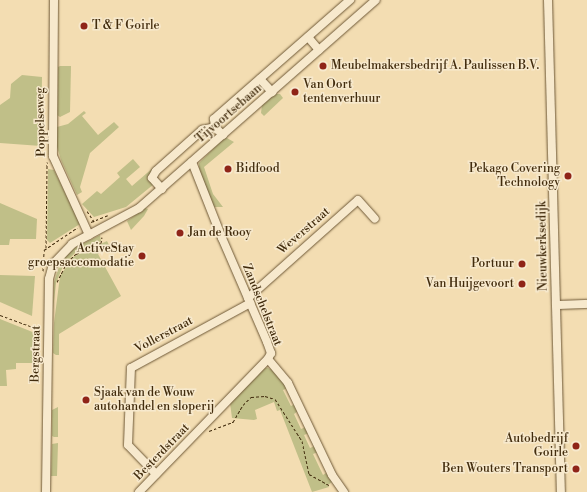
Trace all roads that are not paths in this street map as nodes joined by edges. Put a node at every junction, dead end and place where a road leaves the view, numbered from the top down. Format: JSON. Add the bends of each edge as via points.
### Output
{"nodes":[{"id":1,"x":54,"y":0,"type":"edge"},
{"id":2,"x":350,"y":0,"type":"edge"},
{"id":3,"x":363,"y":0,"type":"edge"},
{"id":4,"x":376,"y":0,"type":"edge"},
{"id":5,"x":548,"y":0,"type":"edge"},
{"id":6,"x":369,"y":7,"type":"junction"},
{"id":7,"x":308,"y":37,"type":"junction"},
{"id":8,"x":319,"y":50,"type":"junction"},
{"id":9,"x":260,"y":79,"type":"junction"},
{"id":10,"x":272,"y":92,"type":"junction"},
{"id":11,"x":215,"y":127,"type":"junction"},
{"id":12,"x":223,"y":135,"type":"junction"},
{"id":13,"x":192,"y":162,"type":"junction"},
{"id":14,"x":162,"y":189,"type":"junction"},
{"id":15,"x":375,"y":219,"type":"dead end"},
{"id":16,"x":89,"y":235,"type":"junction"},
{"id":17,"x":249,"y":301,"type":"junction"},
{"id":18,"x":587,"y":304,"type":"edge"},
{"id":19,"x":556,"y":305,"type":"junction"},
{"id":20,"x":268,"y":359,"type":"junction"},
{"id":21,"x":156,"y":474,"type":"junction"},
{"id":22,"x":46,"y":492,"type":"edge"},
{"id":23,"x":139,"y":492,"type":"edge"},
{"id":24,"x":344,"y":492,"type":"edge"},
{"id":25,"x":561,"y":492,"type":"edge"}],
"edges":[{"from":1,"to":16,"type":"street","name":"Poppelseweg","via":[[51,165]]},
{"from":2,"to":7,"type":"street"},
{"from":3,"to":6,"type":"street"},
{"from":4,"to":6,"type":"street","name":"Tijvoortsebaan"},
{"from":5,"to":19,"type":"street","name":"Nieuwkerksedijk"},
{"from":6,"to":8,"type":"street","name":"Tijvoortsebaan"},
{"from":7,"to":8,"type":"street"},
{"from":7,"to":9,"type":"street"},
{"from":8,"to":10,"type":"street","name":"Tijvoortsebaan"},
{"from":9,"to":10,"type":"street"},
{"from":9,"to":11,"type":"street","via":[[214,119]]},
{"from":10,"to":12,"type":"street","name":"Tijvoortsebaan"},
{"from":11,"to":12,"type":"street"},
{"from":11,"to":14,"type":"street","via":[[202,130],[156,171],[152,178]]},
{"from":12,"to":13,"type":"street","name":"Tijvoortsebaan"},
{"from":13,"to":14,"type":"street","name":"Tijvoortsebaan"},
{"from":13,"to":17,"type":"street","name":"Zandschelstraat"},
{"from":14,"to":16,"type":"street","name":"Tijvoortsebaan","via":[[129,215]]},
{"from":15,"to":17,"type":"street","name":"Weverstraat","via":[[358,200]]},
{"from":16,"to":22,"type":"street","name":"Bergstraat","via":[[66,249],[53,264],[49,279]]},
{"from":17,"to":20,"type":"street","name":"Zandschelstraat","via":[[270,352]]},
{"from":17,"to":21,"type":"street","name":"Vollerstraat","via":[[131,368],[128,446]]},
{"from":18,"to":19,"type":"street"},
{"from":19,"to":25,"type":"street","name":"Nieuwkerksedijk"},
{"from":20,"to":21,"type":"street","name":"Besterdstraat"},
{"from":20,"to":24,"type":"street","name":"Zandschelstraat","via":[[288,383],[337,483]]},
{"from":21,"to":23,"type":"street","name":"Besterdstraat"}]}
